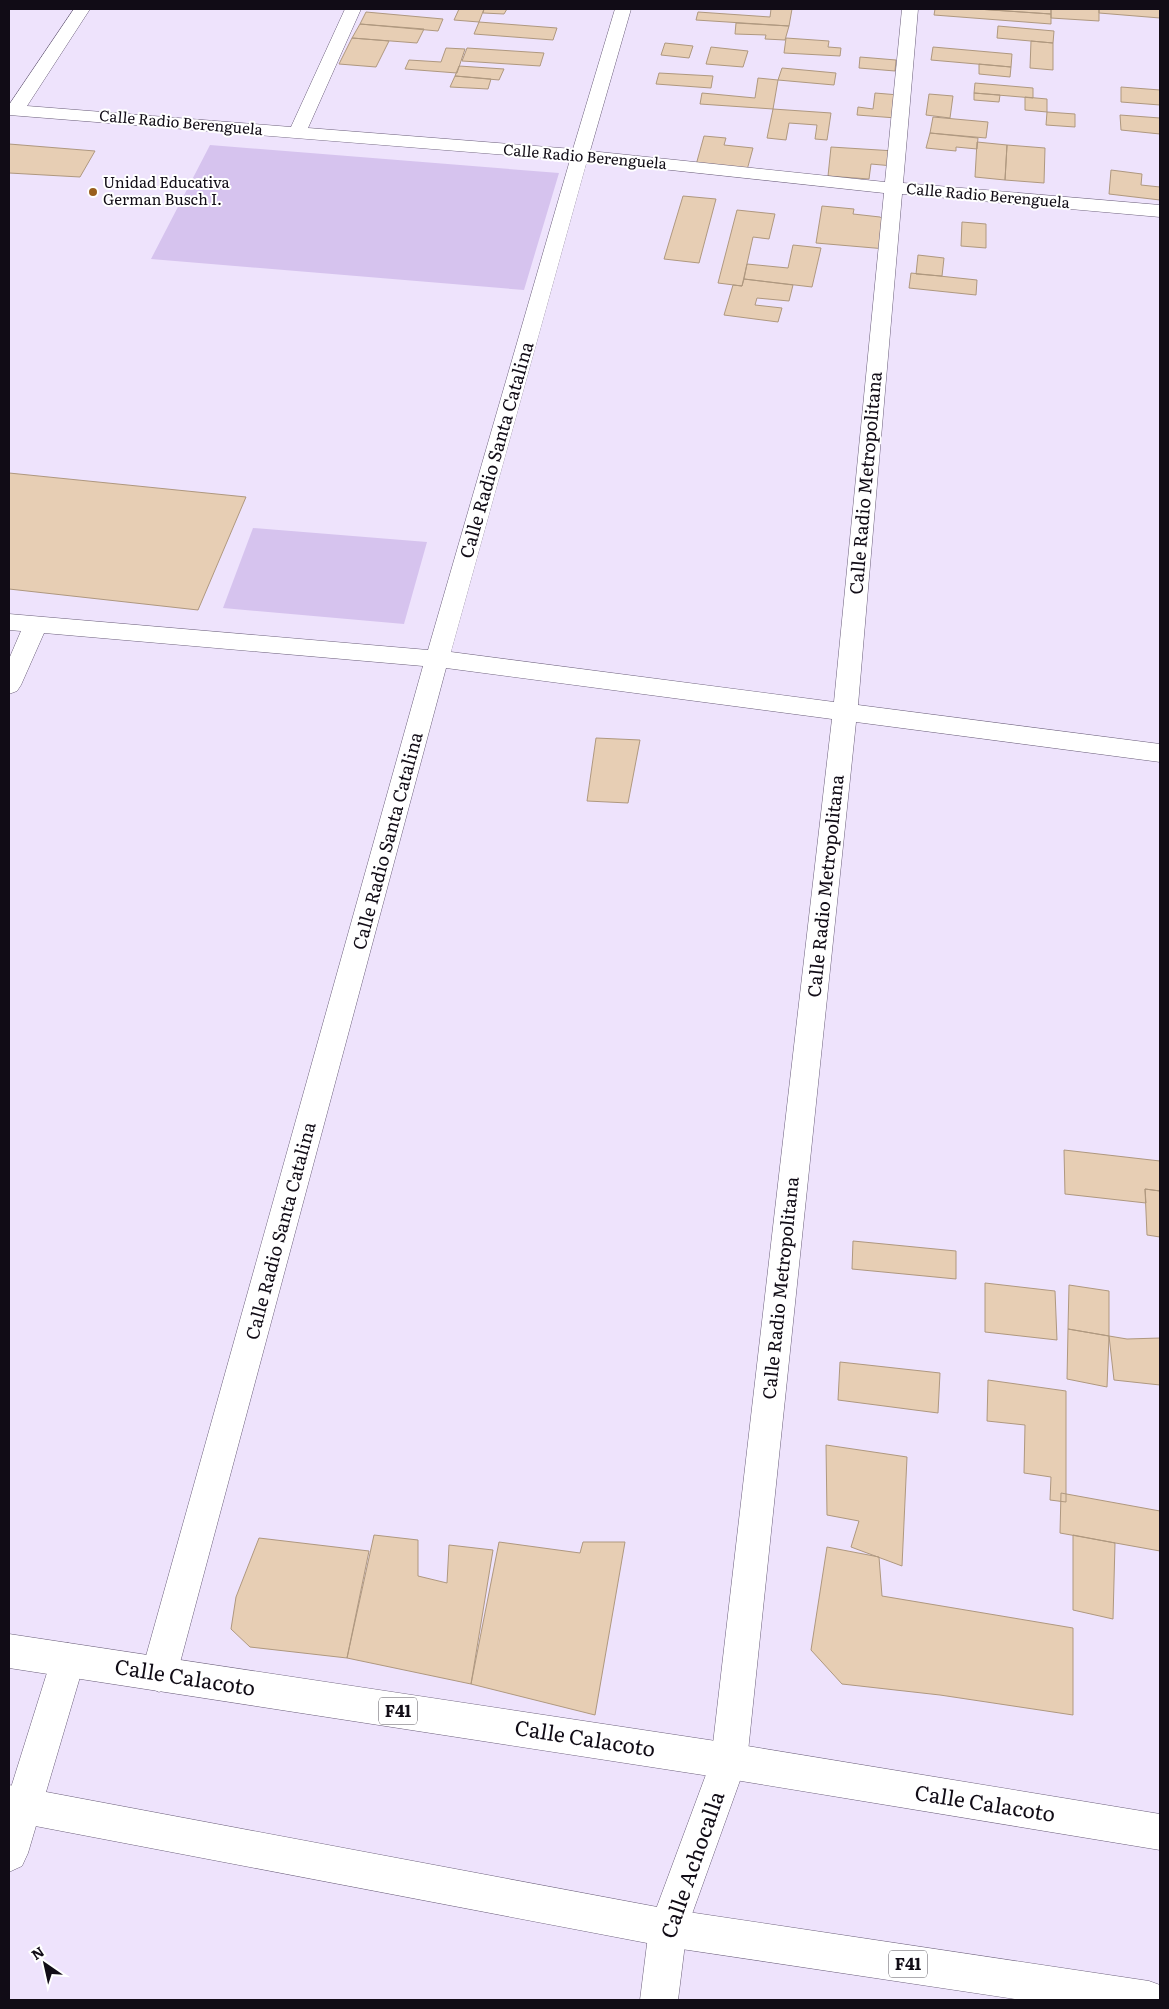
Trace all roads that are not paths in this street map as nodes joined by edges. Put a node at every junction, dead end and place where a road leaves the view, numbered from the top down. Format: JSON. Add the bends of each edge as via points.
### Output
{"nodes":[{"id":1,"x":82,"y":9,"type":"edge"},
{"id":2,"x":353,"y":9,"type":"edge"},
{"id":3,"x":623,"y":9,"type":"edge"},
{"id":4,"x":910,"y":9,"type":"edge"},
{"id":5,"x":12,"y":110,"type":"edge"},
{"id":6,"x":297,"y":133,"type":"junction"},
{"id":7,"x":580,"y":156,"type":"junction"},
{"id":8,"x":893,"y":188,"type":"junction"},
{"id":9,"x":1160,"y":211,"type":"edge"},
{"id":10,"x":9,"y":622,"type":"edge"},
{"id":11,"x":36,"y":624,"type":"junction"},
{"id":12,"x":438,"y":659,"type":"junction"},
{"id":13,"x":9,"y":686,"type":"edge"},
{"id":14,"x":845,"y":712,"type":"junction"},
{"id":15,"x":1160,"y":753,"type":"edge"},
{"id":16,"x":9,"y":1651,"type":"edge"},
{"id":17,"x":68,"y":1660,"type":"junction"},
{"id":18,"x":159,"y":1674,"type":"junction"},
{"id":19,"x":729,"y":1762,"type":"junction"},
{"id":20,"x":16,"y":1805,"type":"edge"},
{"id":21,"x":1160,"y":1832,"type":"edge"},
{"id":22,"x":9,"y":1853,"type":"edge"},
{"id":23,"x":668,"y":1928,"type":"junction"},
{"id":24,"x":659,"y":2000,"type":"edge"},
{"id":25,"x":1149,"y":2000,"type":"edge"}],
"edges":[{"from":1,"to":5,"type":"street"},
{"from":2,"to":6,"type":"street"},
{"from":3,"to":7,"type":"street","name":"Calle Radio Santa Catalina"},
{"from":4,"to":8,"type":"street","name":"Calle Radio Metropolitana"},
{"from":5,"to":6,"type":"street","name":"Calle Radio Berenguela"},
{"from":6,"to":7,"type":"street","name":"Calle Radio Berenguela"},
{"from":7,"to":8,"type":"street","name":"Calle Radio Berenguela"},
{"from":7,"to":12,"type":"street","name":"Calle Radio Santa Catalina"},
{"from":8,"to":9,"type":"street","name":"Calle Radio Berenguela"},
{"from":8,"to":14,"type":"street","name":"Calle Radio Metropolitana"},
{"from":10,"to":11,"type":"street"},
{"from":11,"to":12,"type":"street"},
{"from":11,"to":13,"type":"street"},
{"from":12,"to":14,"type":"street"},
{"from":12,"to":18,"type":"street","name":"Calle Radio Santa Catalina"},
{"from":14,"to":15,"type":"street"},
{"from":14,"to":19,"type":"street","name":"Calle Radio Metropolitana"},
{"from":16,"to":17,"type":"street","name":"Calle Calacoto","number":"F41"},
{"from":17,"to":18,"type":"street","name":"Calle Calacoto","number":"F41"},
{"from":17,"to":20,"type":"street"},
{"from":18,"to":19,"type":"street","name":"Calle Calacoto","number":"F41"},
{"from":19,"to":21,"type":"street","name":"Calle Calacoto","number":"F41"},
{"from":19,"to":23,"type":"street","name":"Calle Achocalla"},
{"from":20,"to":22,"type":"street"},
{"from":20,"to":23,"type":"street","number":"F41"},
{"from":23,"to":24,"type":"street","name":"Calle Achocalla"},
{"from":23,"to":25,"type":"street","number":"F41"}]}
